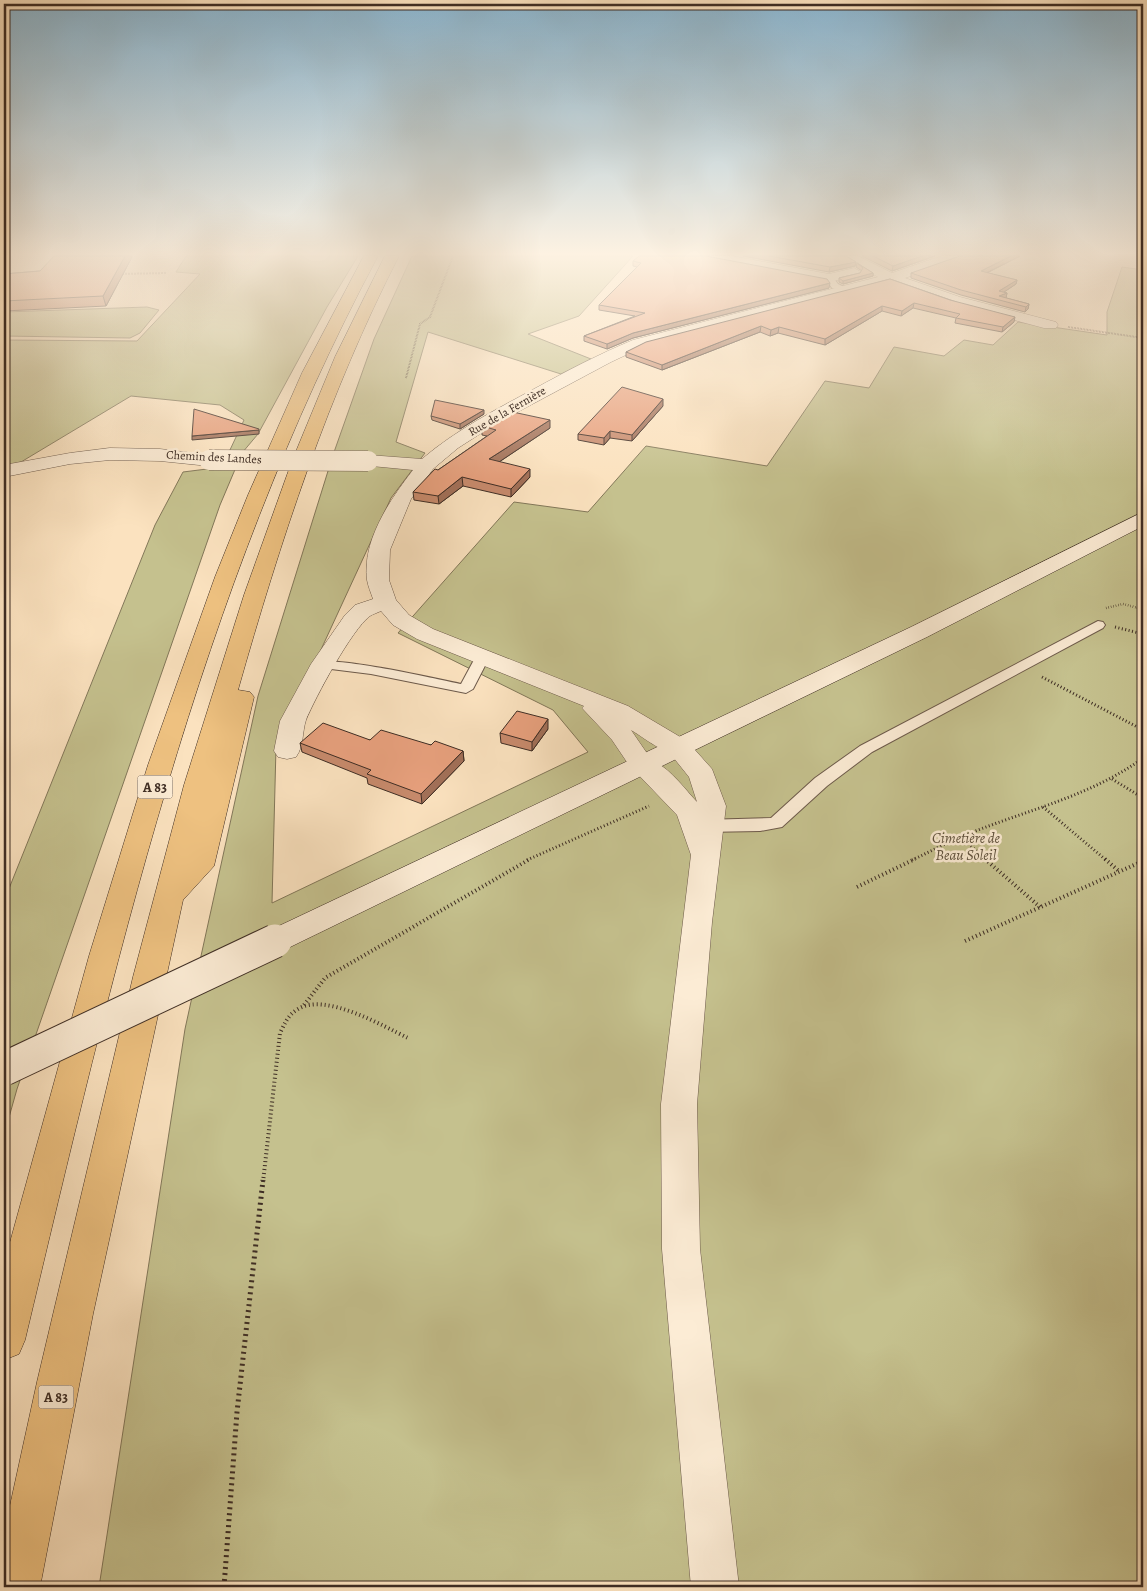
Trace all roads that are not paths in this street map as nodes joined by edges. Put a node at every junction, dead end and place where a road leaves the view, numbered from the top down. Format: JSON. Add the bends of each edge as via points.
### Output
{"nodes":[{"id":1,"x":332,"y":330,"type":"edge"},
{"id":2,"x":356,"y":330,"type":"edge"},
{"id":3,"x":368,"y":330,"type":"edge"},
{"id":4,"x":684,"y":330,"type":"edge"},
{"id":5,"x":426,"y":465,"type":"junction"},
{"id":6,"x":4,"y":471,"type":"edge"},
{"id":7,"x":1143,"y":518,"type":"edge"},
{"id":8,"x":385,"y":602,"type":"junction"},
{"id":9,"x":1103,"y":626,"type":"road end"},
{"id":10,"x":482,"y":658,"type":"junction"},
{"id":11,"x":323,"y":664,"type":"junction"},
{"id":12,"x":587,"y":700,"type":"junction"},
{"id":13,"x":678,"y":747,"type":"junction"},
{"id":14,"x":287,"y":751,"type":"dead end"},
{"id":15,"x":642,"y":764,"type":"junction"},
{"id":16,"x":703,"y":836,"type":"junction"},
{"id":17,"x":168,"y":898,"type":"junction"},
{"id":18,"x":4,"y":1069,"type":"edge"},
{"id":19,"x":4,"y":1340,"type":"edge"},
{"id":20,"x":16,"y":1587,"type":"edge"},
{"id":21,"x":715,"y":1587,"type":"edge"}],
"edges":[{"from":1,"to":19,"type":"highway","number":"A 83","via":[[280,442],[190,675],[121,902],[55,1139]]},
{"from":2,"to":17,"type":"highway","number":"A 83","via":[[324,403],[228,676]]},
{"from":3,"to":17,"type":"highway","via":[[342,392],[295,525],[245,681],[199,866]]},
{"from":4,"to":5,"type":"street","name":"Rue de la Fernière","via":[[630,347],[562,380],[451,444]]},
{"from":5,"to":6,"type":"street","name":"Chemin des Landes","bridge":true,"via":[[368,461],[209,460],[109,454]]},
{"from":5,"to":8,"type":"street","name":"Rue de la Fernière","via":[[402,499],[379,550],[378,580]]},
{"from":7,"to":13,"type":"street","via":[[920,632]]},
{"from":8,"to":10,"type":"street","name":"Rue de la Fernière","via":[[401,620],[425,634]]},
{"from":8,"to":11,"type":"street","via":[[363,610]]},
{"from":9,"to":16,"type":"lane","via":[[866,749],[821,782],[776,823]]},
{"from":10,"to":11,"type":"lane","via":[[466,689]]},
{"from":10,"to":12,"type":"street","name":"Rue de la Fernière"},
{"from":11,"to":14,"type":"street","via":[[293,720]]},
{"from":12,"to":13,"type":"street","name":"Rue de la Fernière","via":[[619,711]]},
{"from":12,"to":15,"type":"street","name":"Rue de la Fernière","via":[[622,735]]},
{"from":13,"to":15,"type":"street"},
{"from":13,"to":16,"type":"street","name":"Rue de la Fernière","via":[[702,775],[712,806]]},
{"from":15,"to":16,"type":"street","name":"Rue de la Fernière","via":[[690,812]]},
{"from":15,"to":18,"type":"street","bridge":true},
{"from":16,"to":21,"type":"street","name":"Rue de la Fernière","via":[[679,1104],[681,1240]]},
{"from":17,"to":20,"type":"highway","number":"A 83","via":[[96,1208]]}]}
